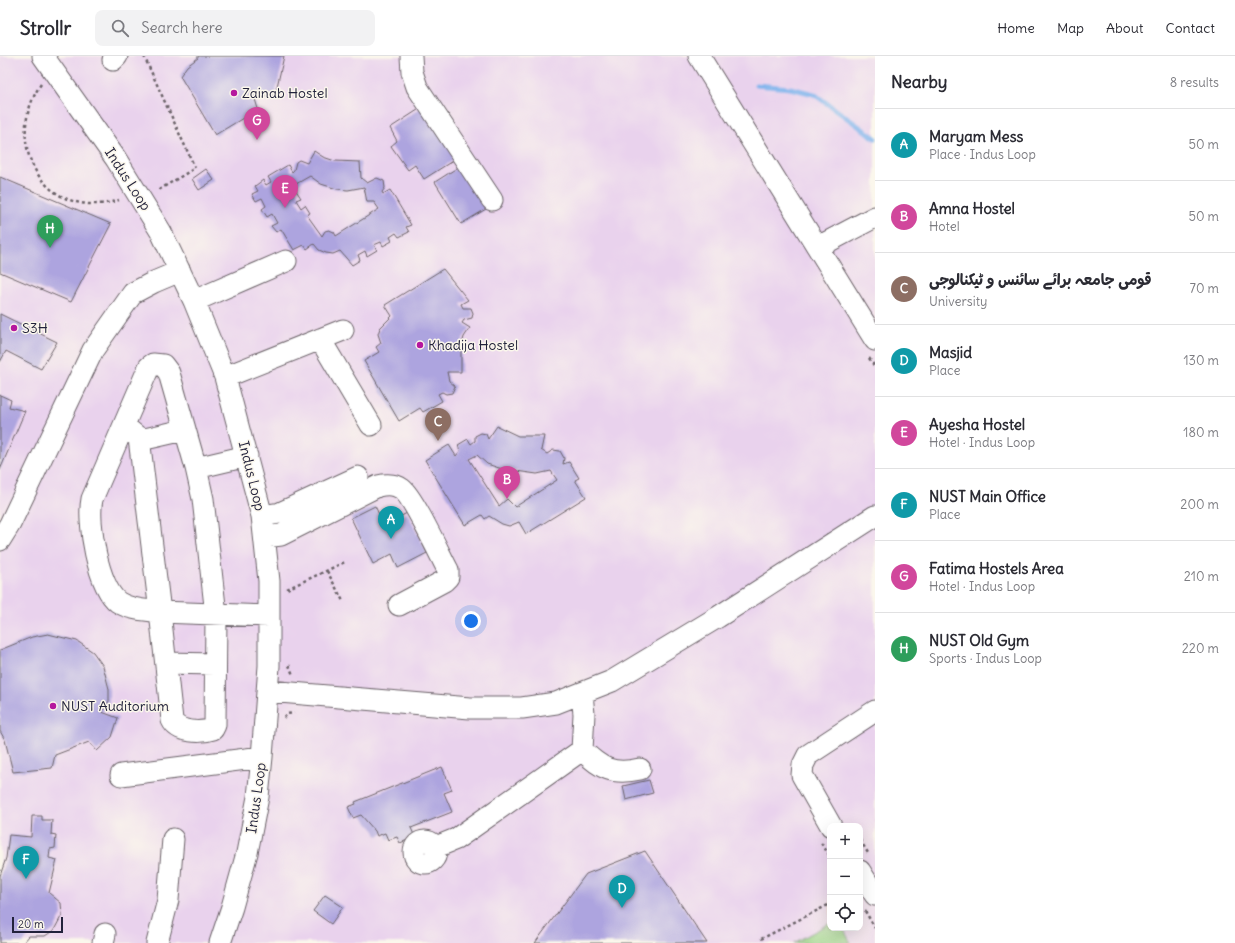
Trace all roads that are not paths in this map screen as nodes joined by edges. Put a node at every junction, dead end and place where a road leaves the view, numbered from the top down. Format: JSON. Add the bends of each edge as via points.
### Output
{"nodes":[{"id":1,"x":43,"y":56,"type":"edge"},
{"id":2,"x":410,"y":56,"type":"edge"},
{"id":3,"x":699,"y":56,"type":"edge"},
{"id":4,"x":717,"y":56,"type":"edge"},
{"id":5,"x":712,"y":78,"type":"junction"},
{"id":6,"x":492,"y":200,"type":"dead end"},
{"id":7,"x":875,"y":217,"type":"edge"},
{"id":8,"x":818,"y":247,"type":"junction"},
{"id":9,"x":286,"y":261,"type":"dead end"},
{"id":10,"x":180,"y":271,"type":"junction"},
{"id":11,"x":194,"y":301,"type":"junction"},
{"id":12,"x":343,"y":330,"type":"dead end"},
{"id":13,"x":320,"y":339,"type":"junction"},
{"id":14,"x":875,"y":340,"type":"edge"},
{"id":15,"x":225,"y":378,"type":"junction"},
{"id":16,"x":371,"y":425,"type":"dead end"},
{"id":17,"x":184,"y":430,"type":"junction"},
{"id":18,"x":131,"y":432,"type":"junction"},
{"id":19,"x":247,"y":456,"type":"junction"},
{"id":20,"x":196,"y":468,"type":"junction"},
{"id":21,"x":358,"y":477,"type":"dead end"},
{"id":22,"x":262,"y":516,"type":"junction"},
{"id":23,"x":875,"y":516,"type":"edge"},
{"id":24,"x":265,"y":537,"type":"junction"},
{"id":25,"x":0,"y":540,"type":"edge"},
{"id":26,"x":399,"y":605,"type":"dead end"},
{"id":27,"x":160,"y":612,"type":"junction"},
{"id":28,"x":216,"y":615,"type":"junction"},
{"id":29,"x":269,"y":616,"type":"junction"},
{"id":30,"x":166,"y":663,"type":"junction"},
{"id":31,"x":215,"y":664,"type":"junction"},
{"id":32,"x":268,"y":690,"type":"junction"},
{"id":33,"x":582,"y":694,"type":"junction"},
{"id":34,"x":875,"y":711,"type":"edge"},
{"id":35,"x":196,"y":731,"type":"junction"},
{"id":36,"x":582,"y":750,"type":"junction"},
{"id":37,"x":262,"y":757,"type":"junction"},
{"id":38,"x":199,"y":764,"type":"junction"},
{"id":39,"x":640,"y":769,"type":"dead end"},
{"id":40,"x":121,"y":775,"type":"dead end"},
{"id":41,"x":829,"y":823,"type":"edge"},
{"id":42,"x":173,"y":839,"type":"dead end"},
{"id":43,"x":436,"y":847,"type":"dead end"},
{"id":44,"x":866,"y":865,"type":"edge"},
{"id":45,"x":869,"y":902,"type":"edge"},
{"id":46,"x":157,"y":943,"type":"edge"},
{"id":47,"x":220,"y":943,"type":"edge"}],
"edges":[{"from":1,"to":10,"type":"street","name":"Indus Loop","via":[[116,159],[161,232]]},
{"from":2,"to":6,"type":"street","via":[[417,87]]},
{"from":3,"to":5,"type":"street"},
{"from":4,"to":5,"type":"street"},
{"from":5,"to":8,"type":"street"},
{"from":7,"to":8,"type":"street"},
{"from":8,"to":14,"type":"street"},
{"from":9,"to":11,"type":"street"},
{"from":10,"to":11,"type":"street","name":"Indus Loop"},
{"from":10,"to":25,"type":"street","via":[[133,293],[93,350]]},
{"from":11,"to":15,"type":"street","name":"Indus Loop"},
{"from":12,"to":13,"type":"street"},
{"from":13,"to":15,"type":"street"},
{"from":13,"to":16,"type":"street"},
{"from":15,"to":19,"type":"street","name":"Indus Loop"},
{"from":17,"to":18,"type":"street","via":[[150,439]]},
{"from":17,"to":18,"type":"street","via":[[169,373],[163,365],[158,364],[149,367]]},
{"from":17,"to":20,"type":"street"},
{"from":18,"to":27,"type":"street"},
{"from":18,"to":27,"type":"street","via":[[92,499],[90,518],[94,546],[102,574],[117,601],[129,608]]},
{"from":19,"to":20,"type":"street"},
{"from":19,"to":22,"type":"street","name":"Indus Loop"},
{"from":20,"to":28,"type":"street","via":[[203,499]]},
{"from":21,"to":22,"type":"street","via":[[280,513]]},
{"from":22,"to":24,"type":"street","name":"Indus Loop"},
{"from":23,"to":33,"type":"street","via":[[612,682]]},
{"from":24,"to":26,"type":"street","via":[[282,535],[378,486],[388,484],[402,489],[408,494],[448,570],[448,577]]},
{"from":24,"to":29,"type":"street","name":"Indus Loop"},
{"from":27,"to":28,"type":"street"},
{"from":27,"to":30,"type":"street"},
{"from":28,"to":29,"type":"street"},
{"from":28,"to":31,"type":"street"},
{"from":29,"to":32,"type":"street","name":"Indus Loop"},
{"from":30,"to":31,"type":"street"},
{"from":30,"to":35,"type":"street","via":[[172,720],[175,726]]},
{"from":31,"to":35,"type":"street","via":[[215,725],[207,731]]},
{"from":32,"to":33,"type":"street","via":[[478,708],[522,708],[556,703]]},
{"from":32,"to":37,"type":"street","name":"Indus Loop"},
{"from":33,"to":36,"type":"street"},
{"from":34,"to":41,"type":"street","via":[[808,755],[803,765],[802,775]]},
{"from":35,"to":38,"type":"street"},
{"from":36,"to":39,"type":"street","via":[[606,769],[628,772]]},
{"from":36,"to":43,"type":"street","via":[[456,839]]},
{"from":37,"to":38,"type":"street"},
{"from":37,"to":47,"type":"street","name":"Indus Loop","via":[[258,797],[247,853]]},
{"from":38,"to":40,"type":"street"},
{"from":42,"to":46,"type":"street","via":[[168,900]]},
{"from":44,"to":45,"type":"street"}]}
